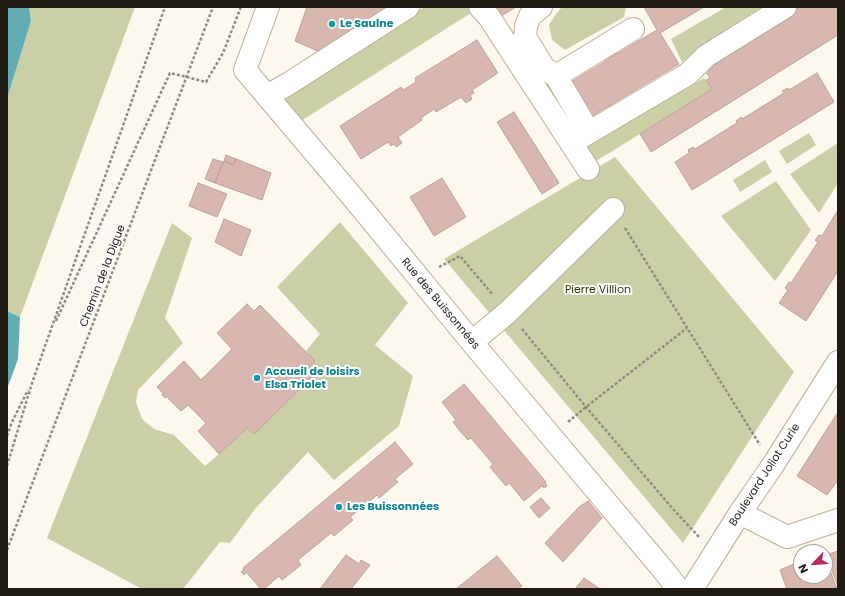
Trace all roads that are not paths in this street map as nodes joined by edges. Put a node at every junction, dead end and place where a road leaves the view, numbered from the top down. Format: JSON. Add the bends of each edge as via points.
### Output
{"nodes":[{"id":1,"x":268,"y":7,"type":"edge"},
{"id":2,"x":408,"y":7,"type":"edge"},
{"id":3,"x":480,"y":7,"type":"edge"},
{"id":4,"x":541,"y":7,"type":"edge"},
{"id":5,"x":785,"y":7,"type":"edge"},
{"id":6,"x":633,"y":29,"type":"dead end"},
{"id":7,"x":556,"y":76,"type":"junction"},
{"id":8,"x":267,"y":96,"type":"junction"},
{"id":9,"x":589,"y":132,"type":"junction"},
{"id":10,"x":571,"y":143,"type":"junction"},
{"id":11,"x":588,"y":169,"type":"dead end"},
{"id":12,"x":613,"y":209,"type":"road end"},
{"id":13,"x":472,"y":342,"type":"junction"},
{"id":14,"x":838,"y":362,"type":"edge"},
{"id":15,"x":740,"y":513,"type":"junction"},
{"id":16,"x":838,"y":520,"type":"edge"},
{"id":17,"x":678,"y":589,"type":"edge"},
{"id":18,"x":692,"y":589,"type":"edge"}],
"edges":[{"from":1,"to":8,"type":"street","name":"Rue des Buissonnées","via":[[245,70]]},
{"from":2,"to":8,"type":"street"},
{"from":3,"to":10,"type":"street","via":[[489,16]]},
{"from":4,"to":7,"type":"street","via":[[530,16],[525,37],[544,68]]},
{"from":5,"to":9,"type":"street","via":[[706,56],[688,74]]},
{"from":6,"to":7,"type":"street"},
{"from":7,"to":9,"type":"street"},
{"from":8,"to":13,"type":"street","name":"Rue des Buissonnées"},
{"from":9,"to":10,"type":"street"},
{"from":10,"to":11,"type":"street"},
{"from":12,"to":13,"type":"street","via":[[508,312]]},
{"from":13,"to":17,"type":"street","name":"Rue des Buissonnées"},
{"from":14,"to":15,"type":"street","name":"Boulevard Joliot Curie"},
{"from":15,"to":16,"type":"street","via":[[787,537]]},
{"from":15,"to":18,"type":"street","name":"Boulevard Joliot Curie"}]}
